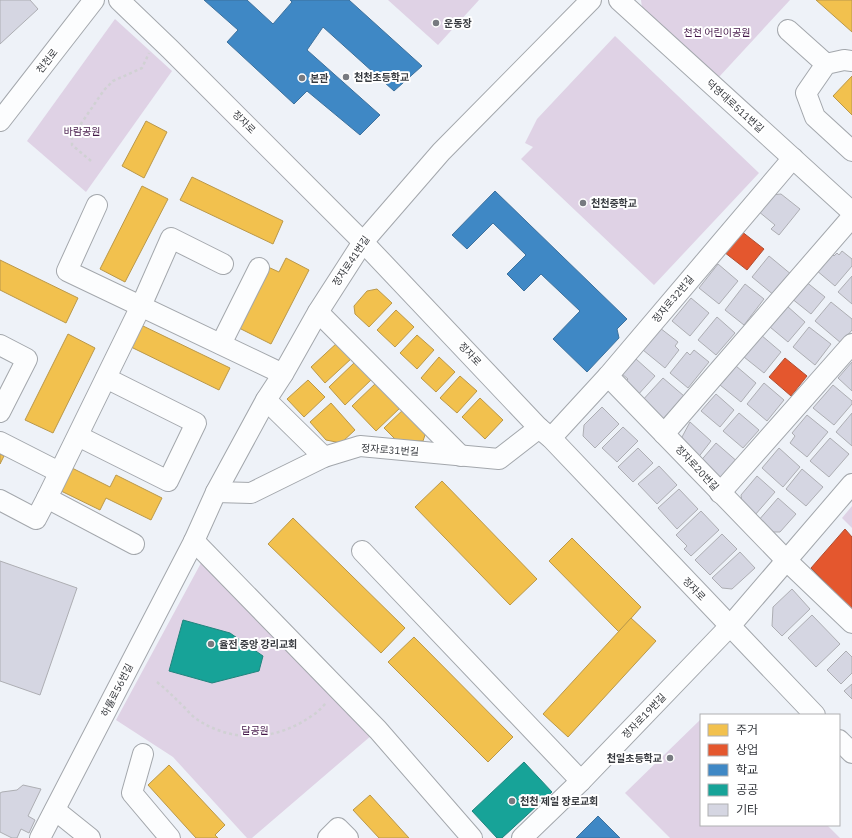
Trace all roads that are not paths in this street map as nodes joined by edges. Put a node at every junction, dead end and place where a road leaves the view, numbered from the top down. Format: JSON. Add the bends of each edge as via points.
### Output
{"nodes":[{"id":1,"x":94,"y":0,"type":"edge"},
{"id":2,"x":118,"y":0,"type":"edge"},
{"id":3,"x":619,"y":0,"type":"edge"},
{"id":4,"x":588,"y":3,"type":"edge"},
{"id":5,"x":788,"y":30,"type":"dead end"},
{"id":6,"x":852,"y":61,"type":"edge"},
{"id":7,"x":826,"y":64,"type":"junction"},
{"id":8,"x":0,"y":121,"type":"edge"},
{"id":9,"x":852,"y":151,"type":"edge"},
{"id":10,"x":793,"y":158,"type":"junction"},
{"id":11,"x":97,"y":206,"type":"dead end"},
{"id":12,"x":852,"y":212,"type":"edge"},
{"id":13,"x":852,"y":217,"type":"edge"},
{"id":14,"x":363,"y":242,"type":"junction"},
{"id":15,"x":223,"y":264,"type":"dead end"},
{"id":16,"x":259,"y":268,"type":"dead end"},
{"id":17,"x":141,"y":306,"type":"junction"},
{"id":18,"x":318,"y":312,"type":"junction"},
{"id":19,"x":221,"y":344,"type":"junction"},
{"id":20,"x":852,"y":344,"type":"edge"},
{"id":21,"x":0,"y":346,"type":"edge"},
{"id":22,"x":283,"y":374,"type":"junction"},
{"id":23,"x":608,"y":376,"type":"junction"},
{"id":24,"x":106,"y":378,"type":"junction"},
{"id":25,"x":266,"y":400,"type":"junction"},
{"id":26,"x":0,"y":412,"type":"edge"},
{"id":27,"x":545,"y":433,"type":"junction"},
{"id":28,"x":664,"y":434,"type":"junction"},
{"id":29,"x":78,"y":436,"type":"junction"},
{"id":30,"x":0,"y":442,"type":"edge"},
{"id":31,"x":461,"y":456,"type":"junction"},
{"id":32,"x":324,"y":457,"type":"junction"},
{"id":33,"x":59,"y":472,"type":"junction"},
{"id":34,"x":852,"y":484,"type":"edge"},
{"id":35,"x":216,"y":492,"type":"junction"},
{"id":36,"x":720,"y":493,"type":"junction"},
{"id":37,"x":47,"y":498,"type":"junction"},
{"id":38,"x":0,"y":500,"type":"edge"},
{"id":39,"x":194,"y":541,"type":"junction"},
{"id":40,"x":134,"y":544,"type":"dead end"},
{"id":41,"x":362,"y":551,"type":"dead end"},
{"id":42,"x":786,"y":560,"type":"junction"},
{"id":43,"x":852,"y":623,"type":"edge"},
{"id":44,"x":730,"y":626,"type":"junction"},
{"id":45,"x":814,"y":714,"type":"edge"},
{"id":46,"x":840,"y":741,"type":"edge"},
{"id":47,"x":852,"y":753,"type":"edge"},
{"id":48,"x":144,"y":754,"type":"dead end"},
{"id":49,"x":581,"y":781,"type":"junction"},
{"id":50,"x":55,"y":810,"type":"junction"},
{"id":51,"x":40,"y":838,"type":"edge"},
{"id":52,"x":90,"y":838,"type":"edge"},
{"id":53,"x":170,"y":838,"type":"edge"},
{"id":54,"x":328,"y":838,"type":"edge"},
{"id":55,"x":348,"y":838,"type":"edge"},
{"id":56,"x":472,"y":838,"type":"edge"},
{"id":57,"x":522,"y":838,"type":"edge"}],
"edges":[{"from":1,"to":8,"type":"street","name":"천천로"},
{"from":2,"to":14,"type":"street","name":"정자로"},
{"from":3,"to":10,"type":"street","name":"덕영대로511번길"},
{"from":4,"to":14,"type":"street","name":"정자로41번길","via":[[441,152]]},
{"from":5,"to":7,"type":"street"},
{"from":6,"to":7,"type":"street"},
{"from":7,"to":9,"type":"street","via":[[806,93],[814,117]]},
{"from":10,"to":12,"type":"street","name":"덕영대로511번길"},
{"from":10,"to":23,"type":"street","name":"정자로32번길"},
{"from":11,"to":17,"type":"street","via":[[66,271]]},
{"from":13,"to":28,"type":"street"},
{"from":14,"to":18,"type":"street","name":"정자로41번길"},
{"from":14,"to":27,"type":"street","name":"정자로"},
{"from":15,"to":17,"type":"street","via":[[171,238]]},
{"from":16,"to":19,"type":"street"},
{"from":17,"to":19,"type":"street"},
{"from":17,"to":24,"type":"street"},
{"from":18,"to":22,"type":"street","name":"정자로41번길"},
{"from":18,"to":31,"type":"street"},
{"from":19,"to":22,"type":"street"},
{"from":20,"to":36,"type":"street"},
{"from":21,"to":26,"type":"street","via":[[27,359]]},
{"from":22,"to":25,"type":"street","name":"정자로41번길"},
{"from":23,"to":27,"type":"street","name":"정자로32번길"},
{"from":23,"to":28,"type":"street","name":"정자로20번길"},
{"from":24,"to":29,"type":"street"},
{"from":24,"to":29,"type":"street","via":[[196,423],[168,481]]},
{"from":25,"to":32,"type":"street"},
{"from":25,"to":35,"type":"street","name":"정자로41번길"},
{"from":27,"to":31,"type":"street","name":"정자로31번길","via":[[499,459]]},
{"from":27,"to":44,"type":"street","name":"정자로"},
{"from":28,"to":36,"type":"street","name":"정자로20번길"},
{"from":29,"to":33,"type":"street"},
{"from":30,"to":33,"type":"street"},
{"from":31,"to":32,"type":"street","name":"정자로31번길","via":[[360,446]]},
{"from":32,"to":35,"type":"street","name":"정자로31번길","via":[[251,493]]},
{"from":33,"to":37,"type":"street"},
{"from":34,"to":42,"type":"street"},
{"from":35,"to":39,"type":"street","name":"정자로41번길"},
{"from":36,"to":42,"type":"street","name":"정자로20번길"},
{"from":37,"to":38,"type":"street","via":[[36,520]]},
{"from":37,"to":40,"type":"street"},
{"from":39,"to":50,"type":"street","name":"하률로56번길"},
{"from":39,"to":56,"type":"street","via":[[378,730]]},
{"from":41,"to":49,"type":"street"},
{"from":42,"to":43,"type":"street","name":"정자로20번길"},
{"from":42,"to":44,"type":"street"},
{"from":44,"to":45,"type":"street","name":"정자로"},
{"from":44,"to":49,"type":"street","name":"정자로19번길"},
{"from":46,"to":47,"type":"street"},
{"from":48,"to":53,"type":"street","via":[[132,793]]},
{"from":49,"to":57,"type":"street","name":"정자로19번길"},
{"from":50,"to":51,"type":"street","name":"하률로56번길"},
{"from":50,"to":52,"type":"street"},
{"from":54,"to":55,"type":"street","via":[[338,828]]}]}
